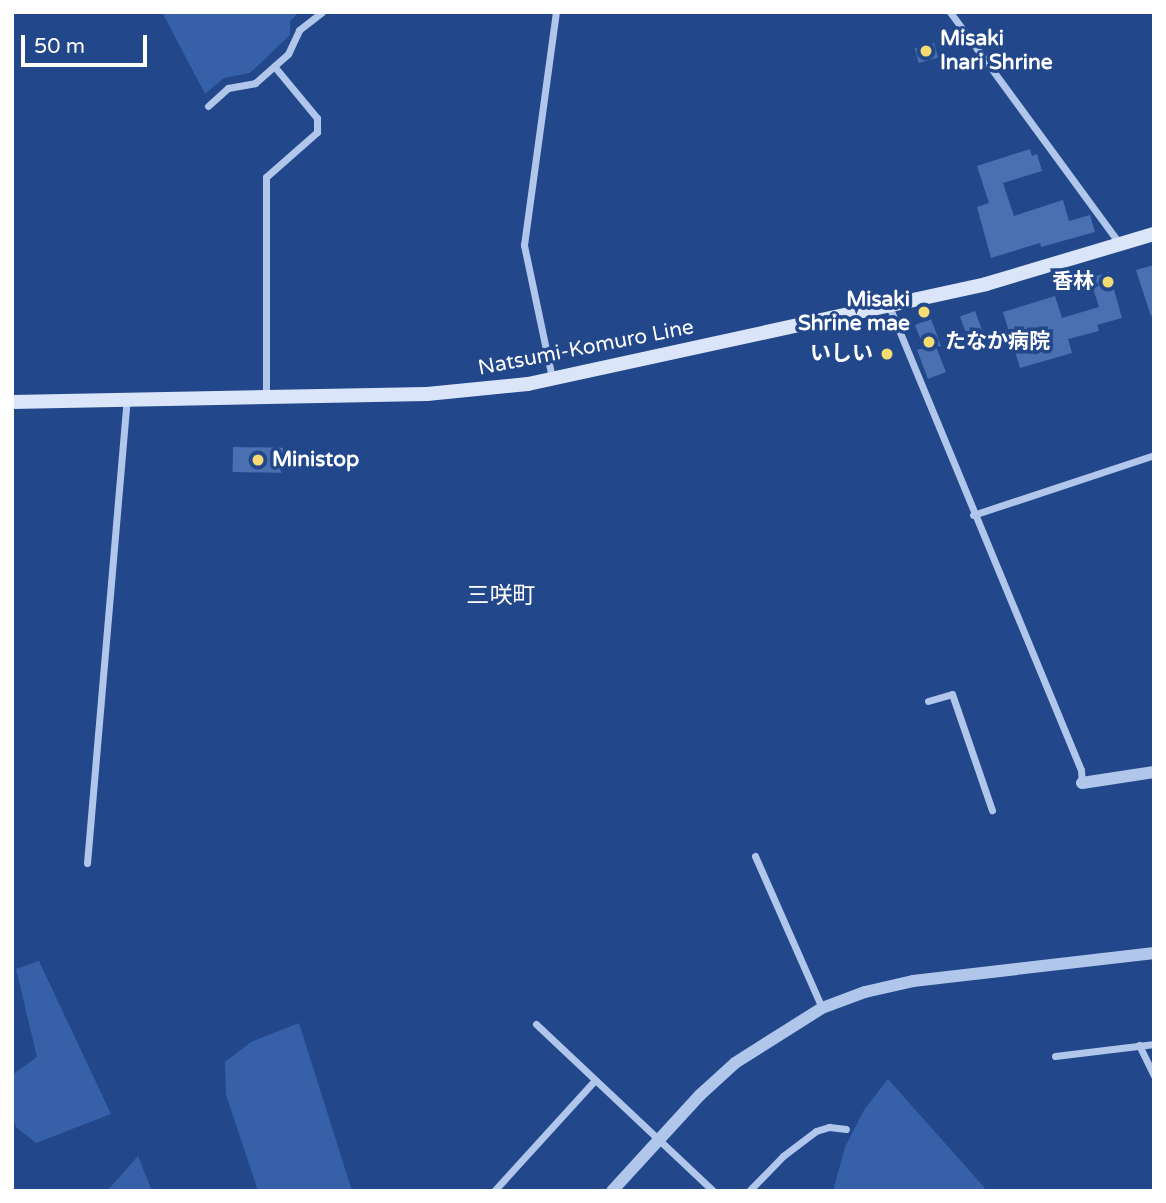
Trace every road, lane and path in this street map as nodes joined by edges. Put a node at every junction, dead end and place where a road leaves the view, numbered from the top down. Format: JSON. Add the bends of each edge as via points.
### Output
{"nodes":[{"id":1,"x":322,"y":12,"type":"edge"},
{"id":2,"x":556,"y":12,"type":"edge"},
{"id":3,"x":950,"y":12,"type":"edge"},
{"id":4,"x":274,"y":66,"type":"junction"},
{"id":5,"x":208,"y":106,"type":"dead end"},
{"id":6,"x":1154,"y":234,"type":"edge"},
{"id":7,"x":1121,"y":244,"type":"junction"},
{"id":8,"x":889,"y":306,"type":"junction"},
{"id":9,"x":552,"y":379,"type":"junction"},
{"id":10,"x":266,"y":397,"type":"junction"},
{"id":11,"x":127,"y":400,"type":"junction"},
{"id":12,"x":12,"y":402,"type":"edge"},
{"id":13,"x":1154,"y":454,"type":"edge"},
{"id":14,"x":973,"y":515,"type":"junction"},
{"id":15,"x":928,"y":701,"type":"dead end"},
{"id":16,"x":1154,"y":772,"type":"edge"},
{"id":17,"x":1082,"y":783,"type":"joint"},
{"id":18,"x":992,"y":810,"type":"dead end"},
{"id":19,"x":755,"y":856,"type":"dead end"},
{"id":20,"x":87,"y":863,"type":"dead end"},
{"id":21,"x":1154,"y":953,"type":"edge"},
{"id":22,"x":822,"y":1008,"type":"junction"},
{"id":23,"x":536,"y":1024,"type":"dead end"},
{"id":24,"x":1154,"y":1044,"type":"edge"},
{"id":25,"x":1139,"y":1045,"type":"junction"},
{"id":26,"x":1055,"y":1056,"type":"dead end"},
{"id":27,"x":1154,"y":1076,"type":"edge"},
{"id":28,"x":595,"y":1080,"type":"junction"},
{"id":29,"x":846,"y":1129,"type":"dead end"},
{"id":30,"x":659,"y":1140,"type":"junction"},
{"id":31,"x":494,"y":1191,"type":"edge"},
{"id":32,"x":612,"y":1191,"type":"edge"},
{"id":33,"x":713,"y":1191,"type":"edge"},
{"id":34,"x":749,"y":1191,"type":"edge"}],
"edges":[{"from":1,"to":4,"type":"street","via":[[299,30],[288,54]]},
{"from":2,"to":9,"type":"street","via":[[524,245]]},
{"from":3,"to":7,"type":"street"},
{"from":4,"to":5,"type":"street","via":[[255,82],[228,88]]},
{"from":4,"to":10,"type":"street","via":[[317,118],[317,132],[266,177]]},
{"from":6,"to":7,"type":"main road","name":"Natsumi-Komuro Line"},
{"from":7,"to":8,"type":"main road","name":"Natsumi-Komuro Line","via":[[986,284]]},
{"from":8,"to":9,"type":"main road","name":"Natsumi-Komuro Line"},
{"from":8,"to":14,"type":"street"},
{"from":9,"to":10,"type":"main road","name":"Natsumi-Komuro Line","via":[[427,394]]},
{"from":10,"to":11,"type":"main road","name":"Natsumi-Komuro Line"},
{"from":11,"to":12,"type":"main road","name":"Natsumi-Komuro Line"},
{"from":11,"to":20,"type":"street"},
{"from":13,"to":14,"type":"street"},
{"from":14,"to":17,"type":"street","via":[[1081,770]]},
{"from":15,"to":18,"type":"street","via":[[952,694]]},
{"from":16,"to":17,"type":"street"},
{"from":19,"to":22,"type":"street"},
{"from":21,"to":22,"type":"street","via":[[913,981]]},
{"from":22,"to":30,"type":"street","via":[[736,1063],[700,1094]]},
{"from":23,"to":28,"type":"street"},
{"from":24,"to":25,"type":"street"},
{"from":25,"to":26,"type":"street"},
{"from":25,"to":27,"type":"street"},
{"from":28,"to":30,"type":"street"},
{"from":28,"to":31,"type":"street"},
{"from":29,"to":34,"type":"street","via":[[816,1131]]},
{"from":30,"to":32,"type":"street"},
{"from":30,"to":33,"type":"street"}]}
